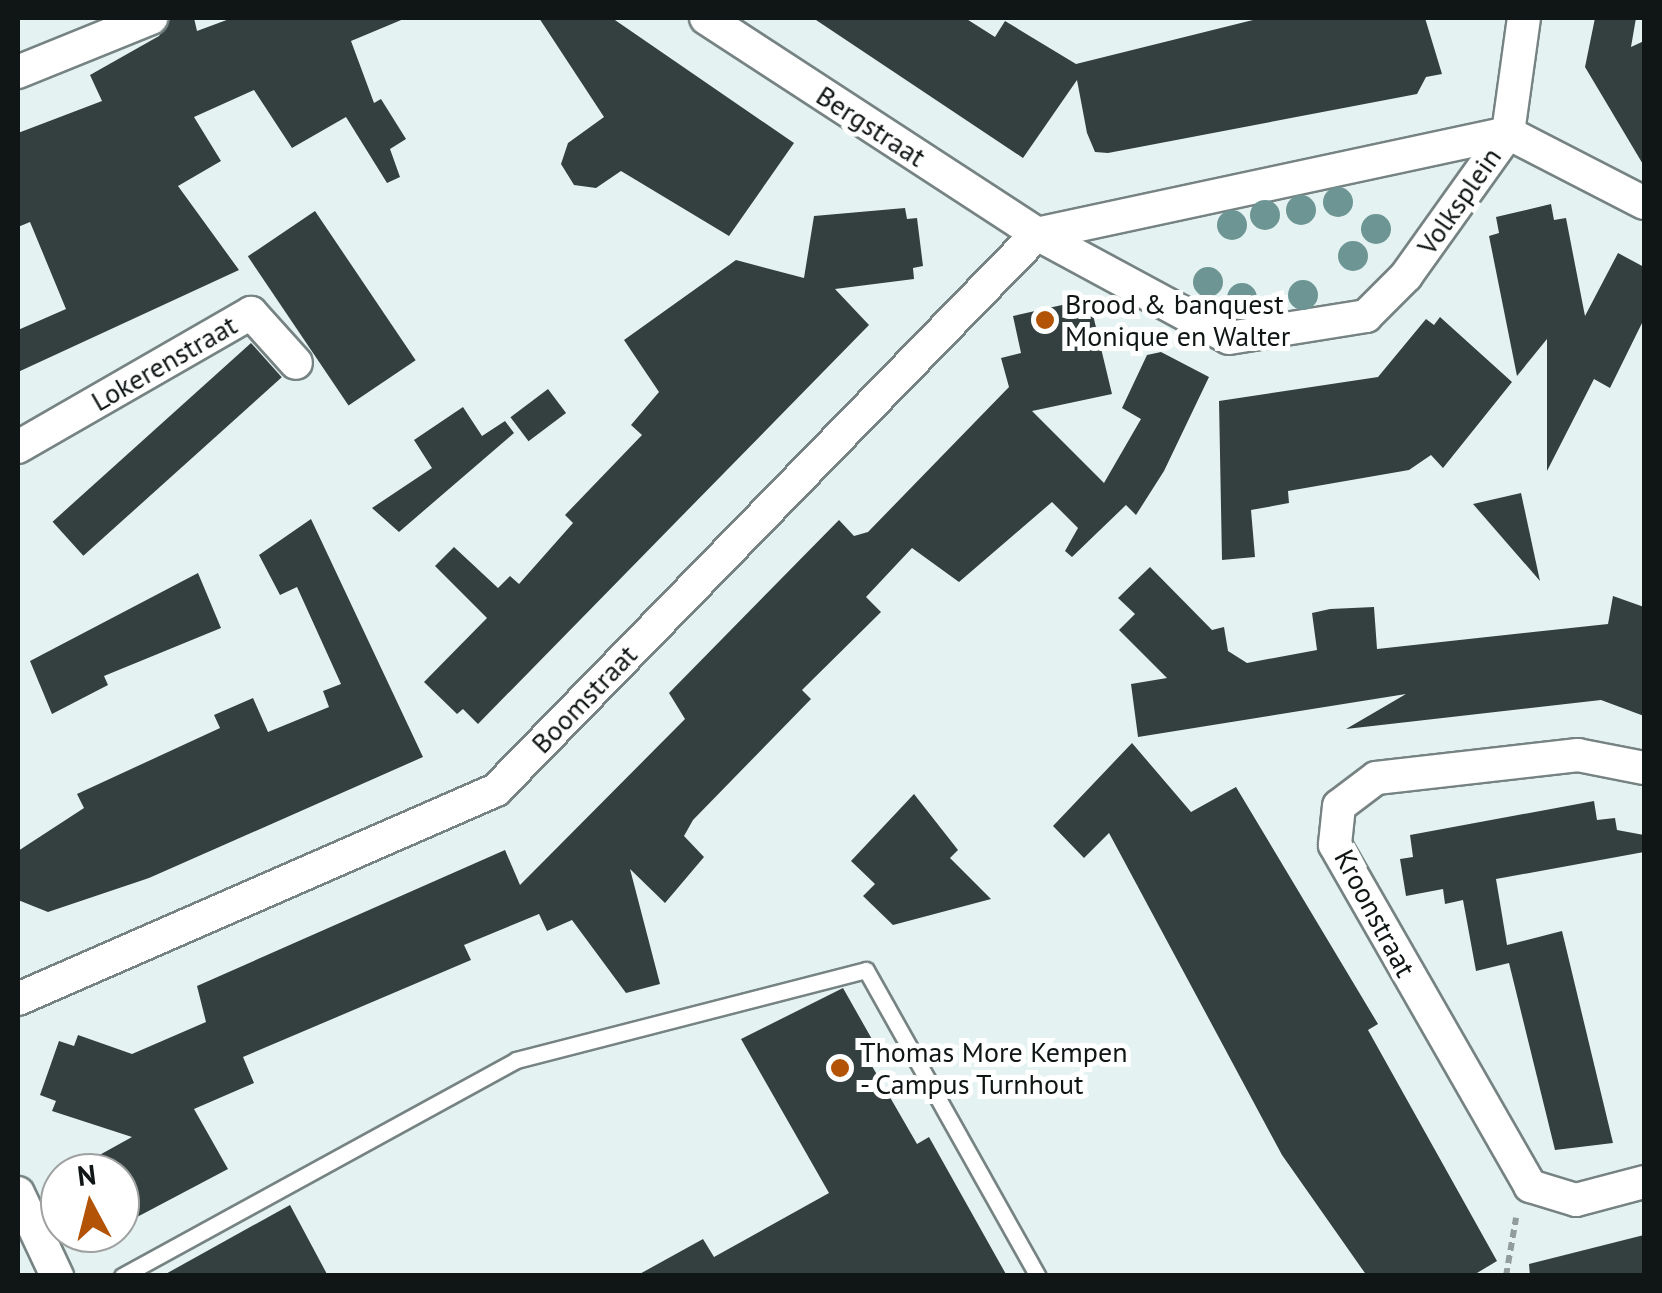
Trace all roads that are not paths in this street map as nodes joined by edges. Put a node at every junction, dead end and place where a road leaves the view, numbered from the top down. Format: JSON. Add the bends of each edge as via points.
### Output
{"nodes":[{"id":1,"x":151,"y":18,"type":"edge"},
{"id":2,"x":706,"y":18,"type":"edge"},
{"id":3,"x":1524,"y":18,"type":"edge"},
{"id":4,"x":18,"y":72,"type":"edge"},
{"id":5,"x":1508,"y":133,"type":"junction"},
{"id":6,"x":1644,"y":202,"type":"edge"},
{"id":7,"x":1037,"y":234,"type":"junction"},
{"id":8,"x":296,"y":363,"type":"dead end"},
{"id":9,"x":18,"y":447,"type":"edge"},
{"id":10,"x":1644,"y":768,"type":"edge"},
{"id":11,"x":18,"y":999,"type":"edge"},
{"id":12,"x":1644,"y":1182,"type":"edge"},
{"id":13,"x":18,"y":1193,"type":"edge"},
{"id":14,"x":26,"y":1237,"type":"edge"},
{"id":15,"x":56,"y":1276,"type":"edge"},
{"id":16,"x":122,"y":1276,"type":"edge"},
{"id":17,"x":1038,"y":1276,"type":"edge"}],
"edges":[{"from":1,"to":4,"type":"street"},
{"from":2,"to":7,"type":"street","name":"Bergstraat"},
{"from":3,"to":5,"type":"street"},
{"from":5,"to":6,"type":"street"},
{"from":5,"to":7,"type":"street","name":"Volksplein"},
{"from":5,"to":7,"type":"street","name":"Volksplein","via":[[1406,276],[1366,316],[1229,338]]},
{"from":7,"to":11,"type":"street","name":"Boomstraat","via":[[496,790]]},
{"from":8,"to":9,"type":"street","name":"Lokerenstraat","via":[[251,313]]},
{"from":10,"to":12,"type":"street","name":"Kroonstraat","via":[[1578,755],[1376,778],[1340,806],[1335,845],[1522,1174],[1551,1198]]},
{"from":13,"to":14,"type":"street"},
{"from":14,"to":15,"type":"street"},
{"from":16,"to":17,"type":"lane","via":[[516,1060],[866,970]]}]}
